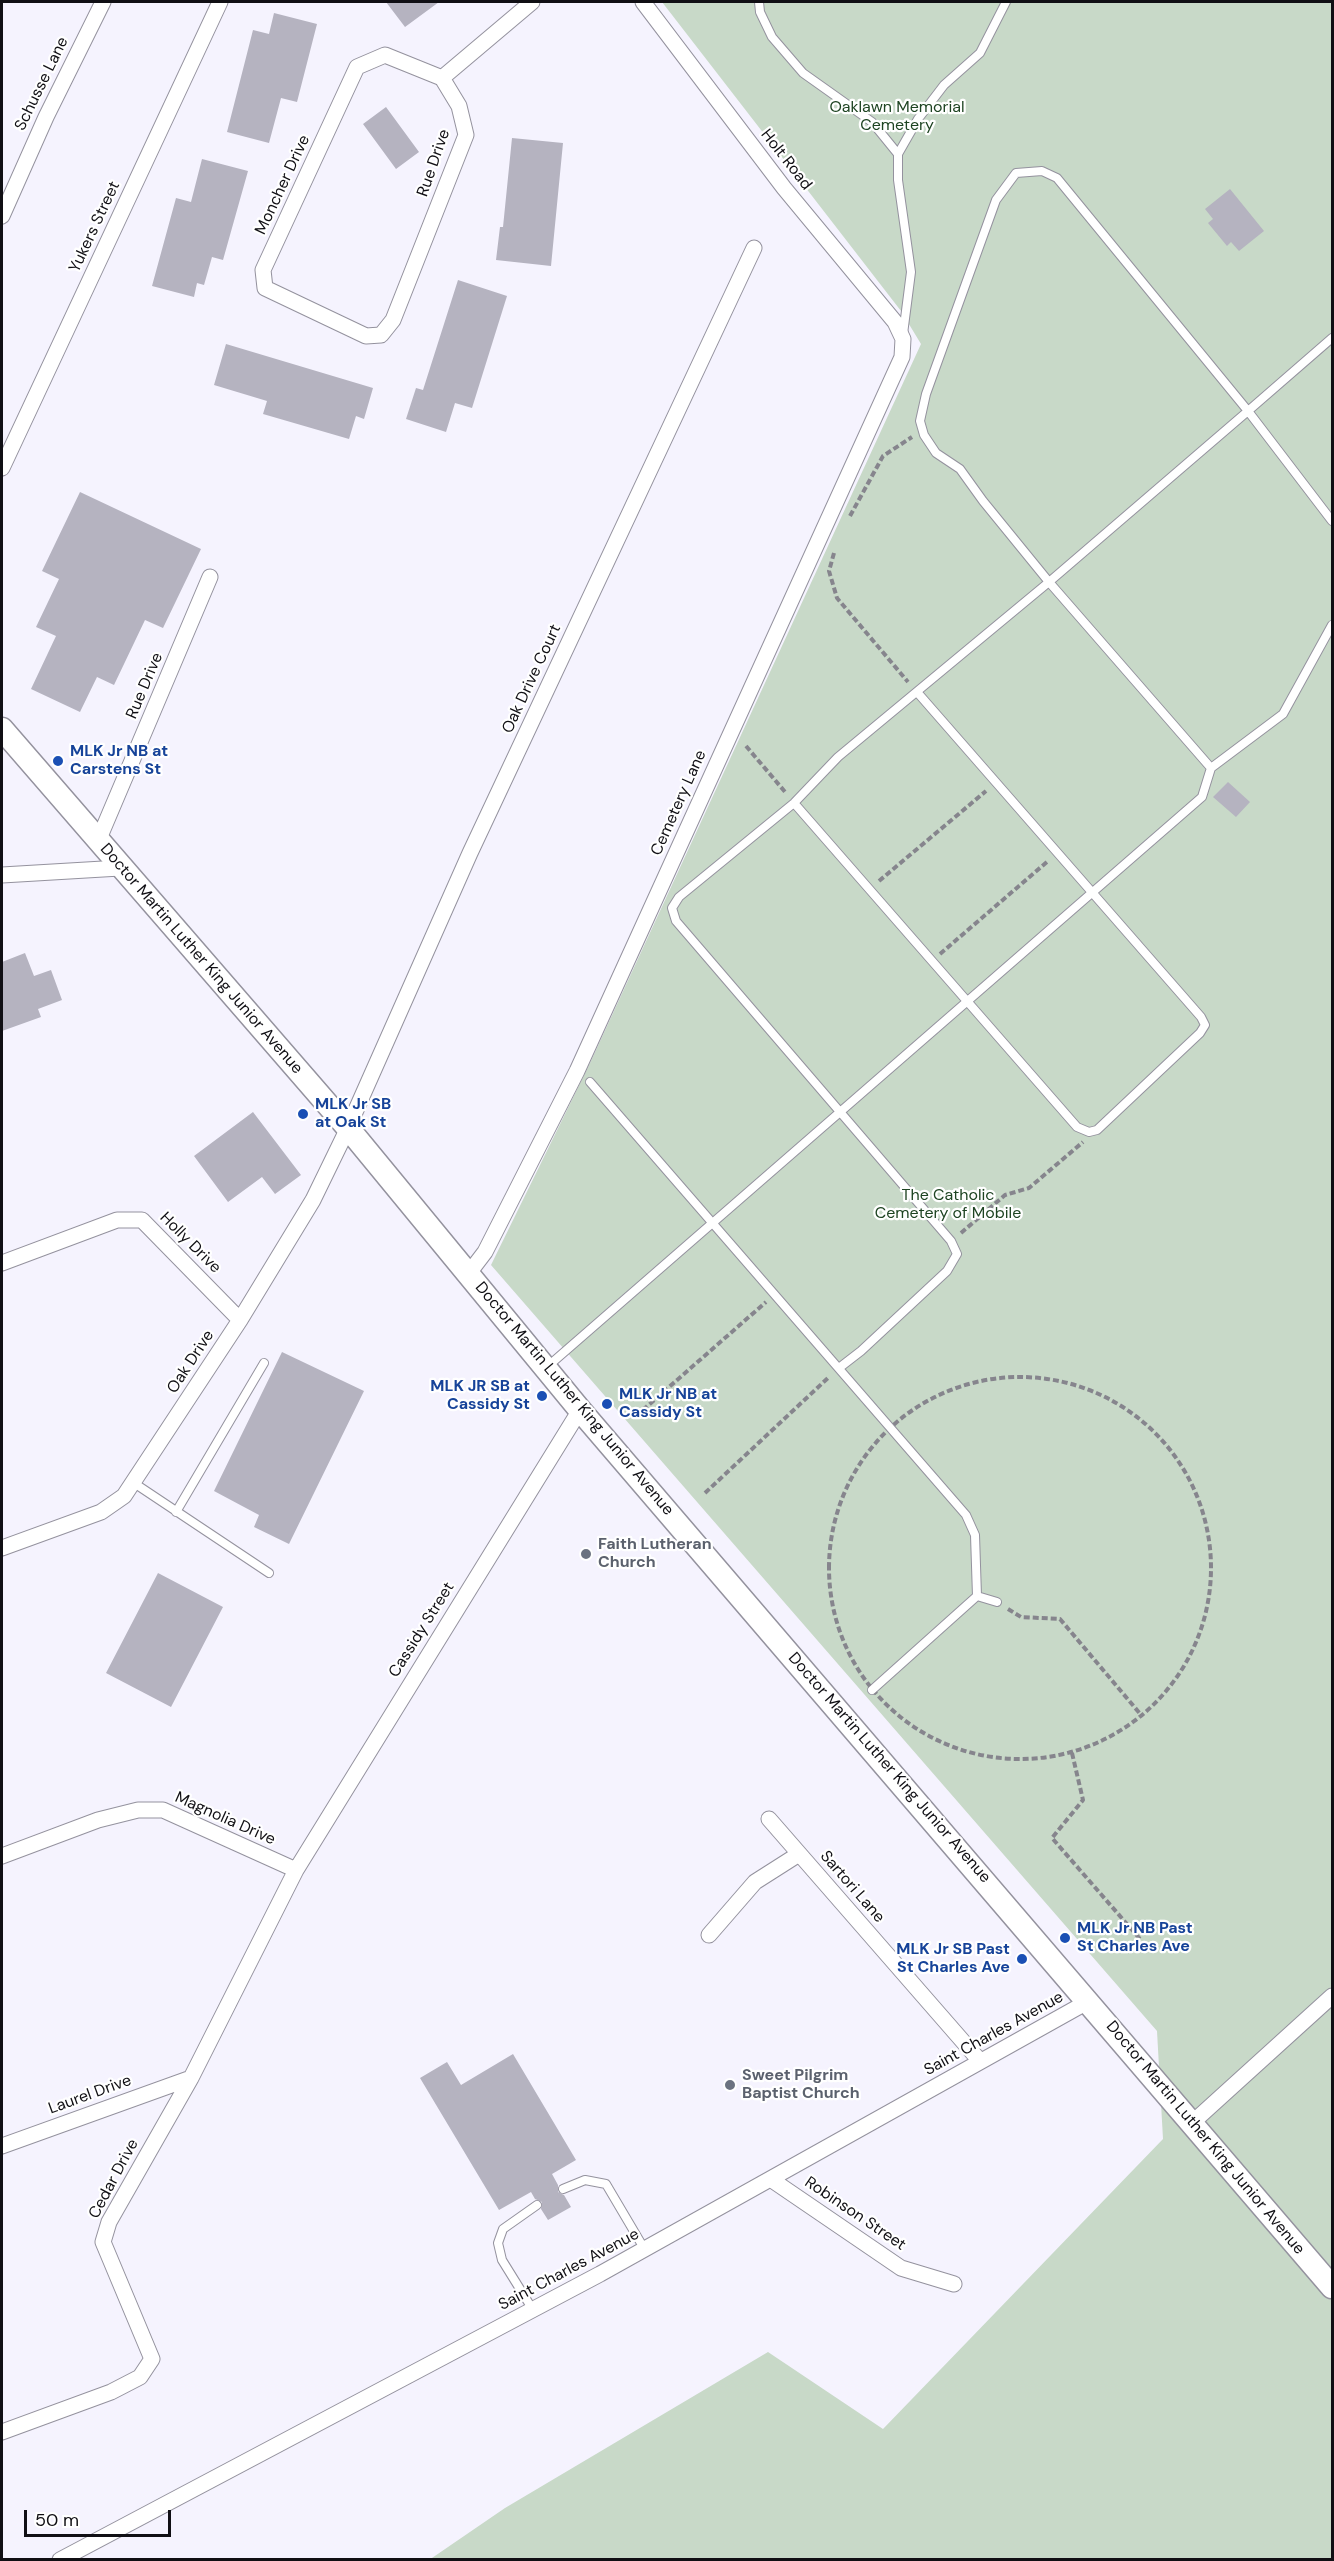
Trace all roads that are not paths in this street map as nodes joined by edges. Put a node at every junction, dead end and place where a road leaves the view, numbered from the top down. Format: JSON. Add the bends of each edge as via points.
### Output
{"nodes":[{"id":1,"x":103,"y":2,"type":"edge"},
{"id":2,"x":220,"y":2,"type":"edge"},
{"id":3,"x":532,"y":2,"type":"edge"},
{"id":4,"x":643,"y":2,"type":"edge"},
{"id":5,"x":759,"y":2,"type":"edge"},
{"id":6,"x":1006,"y":2,"type":"edge"},
{"id":7,"x":442,"y":78,"type":"junction"},
{"id":8,"x":898,"y":154,"type":"junction"},
{"id":9,"x":2,"y":216,"type":"edge"},
{"id":10,"x":754,"y":248,"type":"dead end"},
{"id":11,"x":381,"y":335,"type":"joint"},
{"id":12,"x":1332,"y":338,"type":"edge"},
{"id":13,"x":903,"y":339,"type":"junction"},
{"id":14,"x":1248,"y":411,"type":"junction"},
{"id":15,"x":2,"y":468,"type":"edge"},
{"id":16,"x":1332,"y":521,"type":"edge"},
{"id":17,"x":210,"y":577,"type":"dead end"},
{"id":18,"x":1049,"y":582,"type":"junction"},
{"id":19,"x":1332,"y":625,"type":"edge"},
{"id":20,"x":917,"y":692,"type":"junction"},
{"id":21,"x":2,"y":729,"type":"edge"},
{"id":22,"x":1211,"y":768,"type":"junction"},
{"id":23,"x":794,"y":803,"type":"junction"},
{"id":24,"x":98,"y":841,"type":"junction"},
{"id":25,"x":120,"y":868,"type":"junction"},
{"id":26,"x":2,"y":875,"type":"edge"},
{"id":27,"x":1093,"y":892,"type":"junction"},
{"id":28,"x":968,"y":1001,"type":"junction"},
{"id":29,"x":590,"y":1082,"type":"dead end"},
{"id":30,"x":839,"y":1112,"type":"junction"},
{"id":31,"x":348,"y":1128,"type":"junction"},
{"id":32,"x":712,"y":1223,"type":"junction"},
{"id":33,"x":2,"y":1263,"type":"edge"},
{"id":34,"x":469,"y":1273,"type":"junction"},
{"id":35,"x":240,"y":1320,"type":"junction"},
{"id":36,"x":264,"y":1363,"type":"dead end"},
{"id":37,"x":546,"y":1368,"type":"junction"},
{"id":38,"x":839,"y":1368,"type":"junction"},
{"id":39,"x":580,"y":1410,"type":"junction"},
{"id":40,"x":134,"y":1483,"type":"junction"},
{"id":41,"x":176,"y":1512,"type":"junction"},
{"id":42,"x":2,"y":1548,"type":"edge"},
{"id":43,"x":269,"y":1573,"type":"dead end"},
{"id":44,"x":977,"y":1596,"type":"junction"},
{"id":45,"x":998,"y":1602,"type":"road end"},
{"id":46,"x":872,"y":1690,"type":"road end"},
{"id":47,"x":769,"y":1819,"type":"dead end"},
{"id":48,"x":799,"y":1854,"type":"junction"},
{"id":49,"x":2,"y":1856,"type":"edge"},
{"id":50,"x":296,"y":1870,"type":"junction"},
{"id":51,"x":709,"y":1935,"type":"dead end"},
{"id":52,"x":1332,"y":1996,"type":"edge"},
{"id":53,"x":1089,"y":2001,"type":"junction"},
{"id":54,"x":980,"y":2061,"type":"junction"},
{"id":55,"x":191,"y":2078,"type":"junction"},
{"id":56,"x":1192,"y":2123,"type":"junction"},
{"id":57,"x":2,"y":2146,"type":"edge"},
{"id":58,"x":772,"y":2180,"type":"junction"},
{"id":59,"x":563,"y":2189,"type":"dead end"},
{"id":60,"x":537,"y":2205,"type":"dead end"},
{"id":61,"x":645,"y":2250,"type":"junction"},
{"id":62,"x":954,"y":2284,"type":"dead end"},
{"id":63,"x":1332,"y":2287,"type":"edge"},
{"id":64,"x":533,"y":2310,"type":"junction"},
{"id":65,"x":2,"y":2432,"type":"edge"},
{"id":66,"x":60,"y":2559,"type":"edge"}],
"edges":[{"from":1,"to":9,"type":"street","name":"Schusse Lane"},
{"from":2,"to":15,"type":"street","name":"Yukers Street"},
{"from":3,"to":7,"type":"street"},
{"from":4,"to":13,"type":"street","name":"Holt Road","via":[[784,189],[896,322]]},
{"from":5,"to":8,"type":"lane","via":[[772,37],[803,73],[872,122]]},
{"from":6,"to":8,"type":"lane","via":[[980,54],[944,85]]},
{"from":7,"to":11,"type":"street","name":"Rue Drive","via":[[459,106],[466,135],[393,320]]},
{"from":7,"to":11,"type":"street","name":"Moncher Drive","via":[[385,55],[357,67],[263,270],[265,288],[366,336]]},
{"from":8,"to":13,"type":"lane","via":[[911,272]]},
{"from":10,"to":31,"type":"street","name":"Oak Drive Court","via":[[470,853]]},
{"from":12,"to":14,"type":"lane"},
{"from":13,"to":34,"type":"street","name":"Cemetery Lane","via":[[902,357],[577,1071],[485,1252]]},
{"from":14,"to":16,"type":"lane"},
{"from":14,"to":18,"type":"lane"},
{"from":14,"to":18,"type":"lane","via":[[1057,178],[1042,171],[1016,173],[996,200],[926,394],[920,421],[936,453],[960,469]]},
{"from":17,"to":24,"type":"street","name":"Rue Drive"},
{"from":18,"to":20,"type":"lane"},
{"from":18,"to":22,"type":"lane"},
{"from":19,"to":22,"type":"lane","via":[[1283,714]]},
{"from":20,"to":23,"type":"lane","via":[[838,757]]},
{"from":20,"to":27,"type":"lane"},
{"from":21,"to":24,"type":"main road","name":"Doctor Martin Luther King Junior Avenue"},
{"from":22,"to":27,"type":"lane","via":[[1202,797]]},
{"from":23,"to":28,"type":"lane"},
{"from":23,"to":30,"type":"lane","via":[[679,897],[672,908],[676,921]]},
{"from":24,"to":25,"type":"main road","name":"Doctor Martin Luther King Junior Avenue"},
{"from":25,"to":26,"type":"street"},
{"from":25,"to":31,"type":"main road","name":"Doctor Martin Luther King Junior Avenue"},
{"from":27,"to":28,"type":"lane"},
{"from":27,"to":28,"type":"lane","via":[[1204,1025],[1097,1130],[1089,1132],[1077,1127]]},
{"from":28,"to":30,"type":"lane"},
{"from":29,"to":32,"type":"lane"},
{"from":30,"to":32,"type":"lane"},
{"from":30,"to":38,"type":"lane","via":[[951,1241],[957,1254],[947,1271]]},
{"from":31,"to":34,"type":"main road","name":"Doctor Martin Luther King Junior Avenue"},
{"from":31,"to":35,"type":"street","name":"Oak Drive","via":[[313,1200]]},
{"from":32,"to":37,"type":"lane"},
{"from":32,"to":38,"type":"lane"},
{"from":33,"to":35,"type":"street","name":"Holly Drive","via":[[117,1221],[142,1220]]},
{"from":34,"to":37,"type":"main road","name":"Doctor Martin Luther King Junior Avenue"},
{"from":35,"to":40,"type":"street","name":"Oak Drive"},
{"from":36,"to":41,"type":"lane"},
{"from":37,"to":39,"type":"main road","name":"Doctor Martin Luther King Junior Avenue"},
{"from":38,"to":44,"type":"lane","via":[[966,1515],[975,1535]]},
{"from":39,"to":50,"type":"street","name":"Cassidy Street"},
{"from":39,"to":53,"type":"main road","name":"Doctor Martin Luther King Junior Avenue"},
{"from":40,"to":41,"type":"lane"},
{"from":40,"to":42,"type":"street","name":"Oak Drive","via":[[124,1496],[101,1512]]},
{"from":41,"to":43,"type":"lane"},
{"from":44,"to":45,"type":"lane"},
{"from":44,"to":46,"type":"lane"},
{"from":47,"to":48,"type":"street","name":"Sartori Lane"},
{"from":48,"to":51,"type":"street","via":[[755,1882]]},
{"from":48,"to":54,"type":"street","name":"Sartori Lane"},
{"from":49,"to":50,"type":"street","name":"Magnolia Drive","via":[[98,1820],[138,1810],[163,1810]]},
{"from":50,"to":55,"type":"street","name":"Cedar Drive"},
{"from":52,"to":56,"type":"street"},
{"from":53,"to":54,"type":"street","name":"Saint Charles Avenue"},
{"from":53,"to":56,"type":"main road","name":"Doctor Martin Luther King Junior Avenue"},
{"from":54,"to":58,"type":"street","name":"Saint Charles Avenue"},
{"from":55,"to":57,"type":"street","name":"Laurel Drive"},
{"from":55,"to":65,"type":"street","name":"Cedar Drive","via":[[109,2222],[103,2242],[152,2359],[140,2377],[111,2392]]},
{"from":56,"to":63,"type":"main road","name":"Doctor Martin Luther King Junior Avenue"},
{"from":58,"to":61,"type":"street","name":"Saint Charles Avenue"},
{"from":58,"to":62,"type":"street","name":"Robinson Street","via":[[901,2268]]},
{"from":59,"to":61,"type":"lane","via":[[585,2180],[606,2184]]},
{"from":60,"to":64,"type":"lane","via":[[503,2229],[498,2243],[502,2260]]},
{"from":61,"to":64,"type":"street","name":"Saint Charles Avenue"},
{"from":64,"to":66,"type":"street","name":"Saint Charles Avenue"}]}
